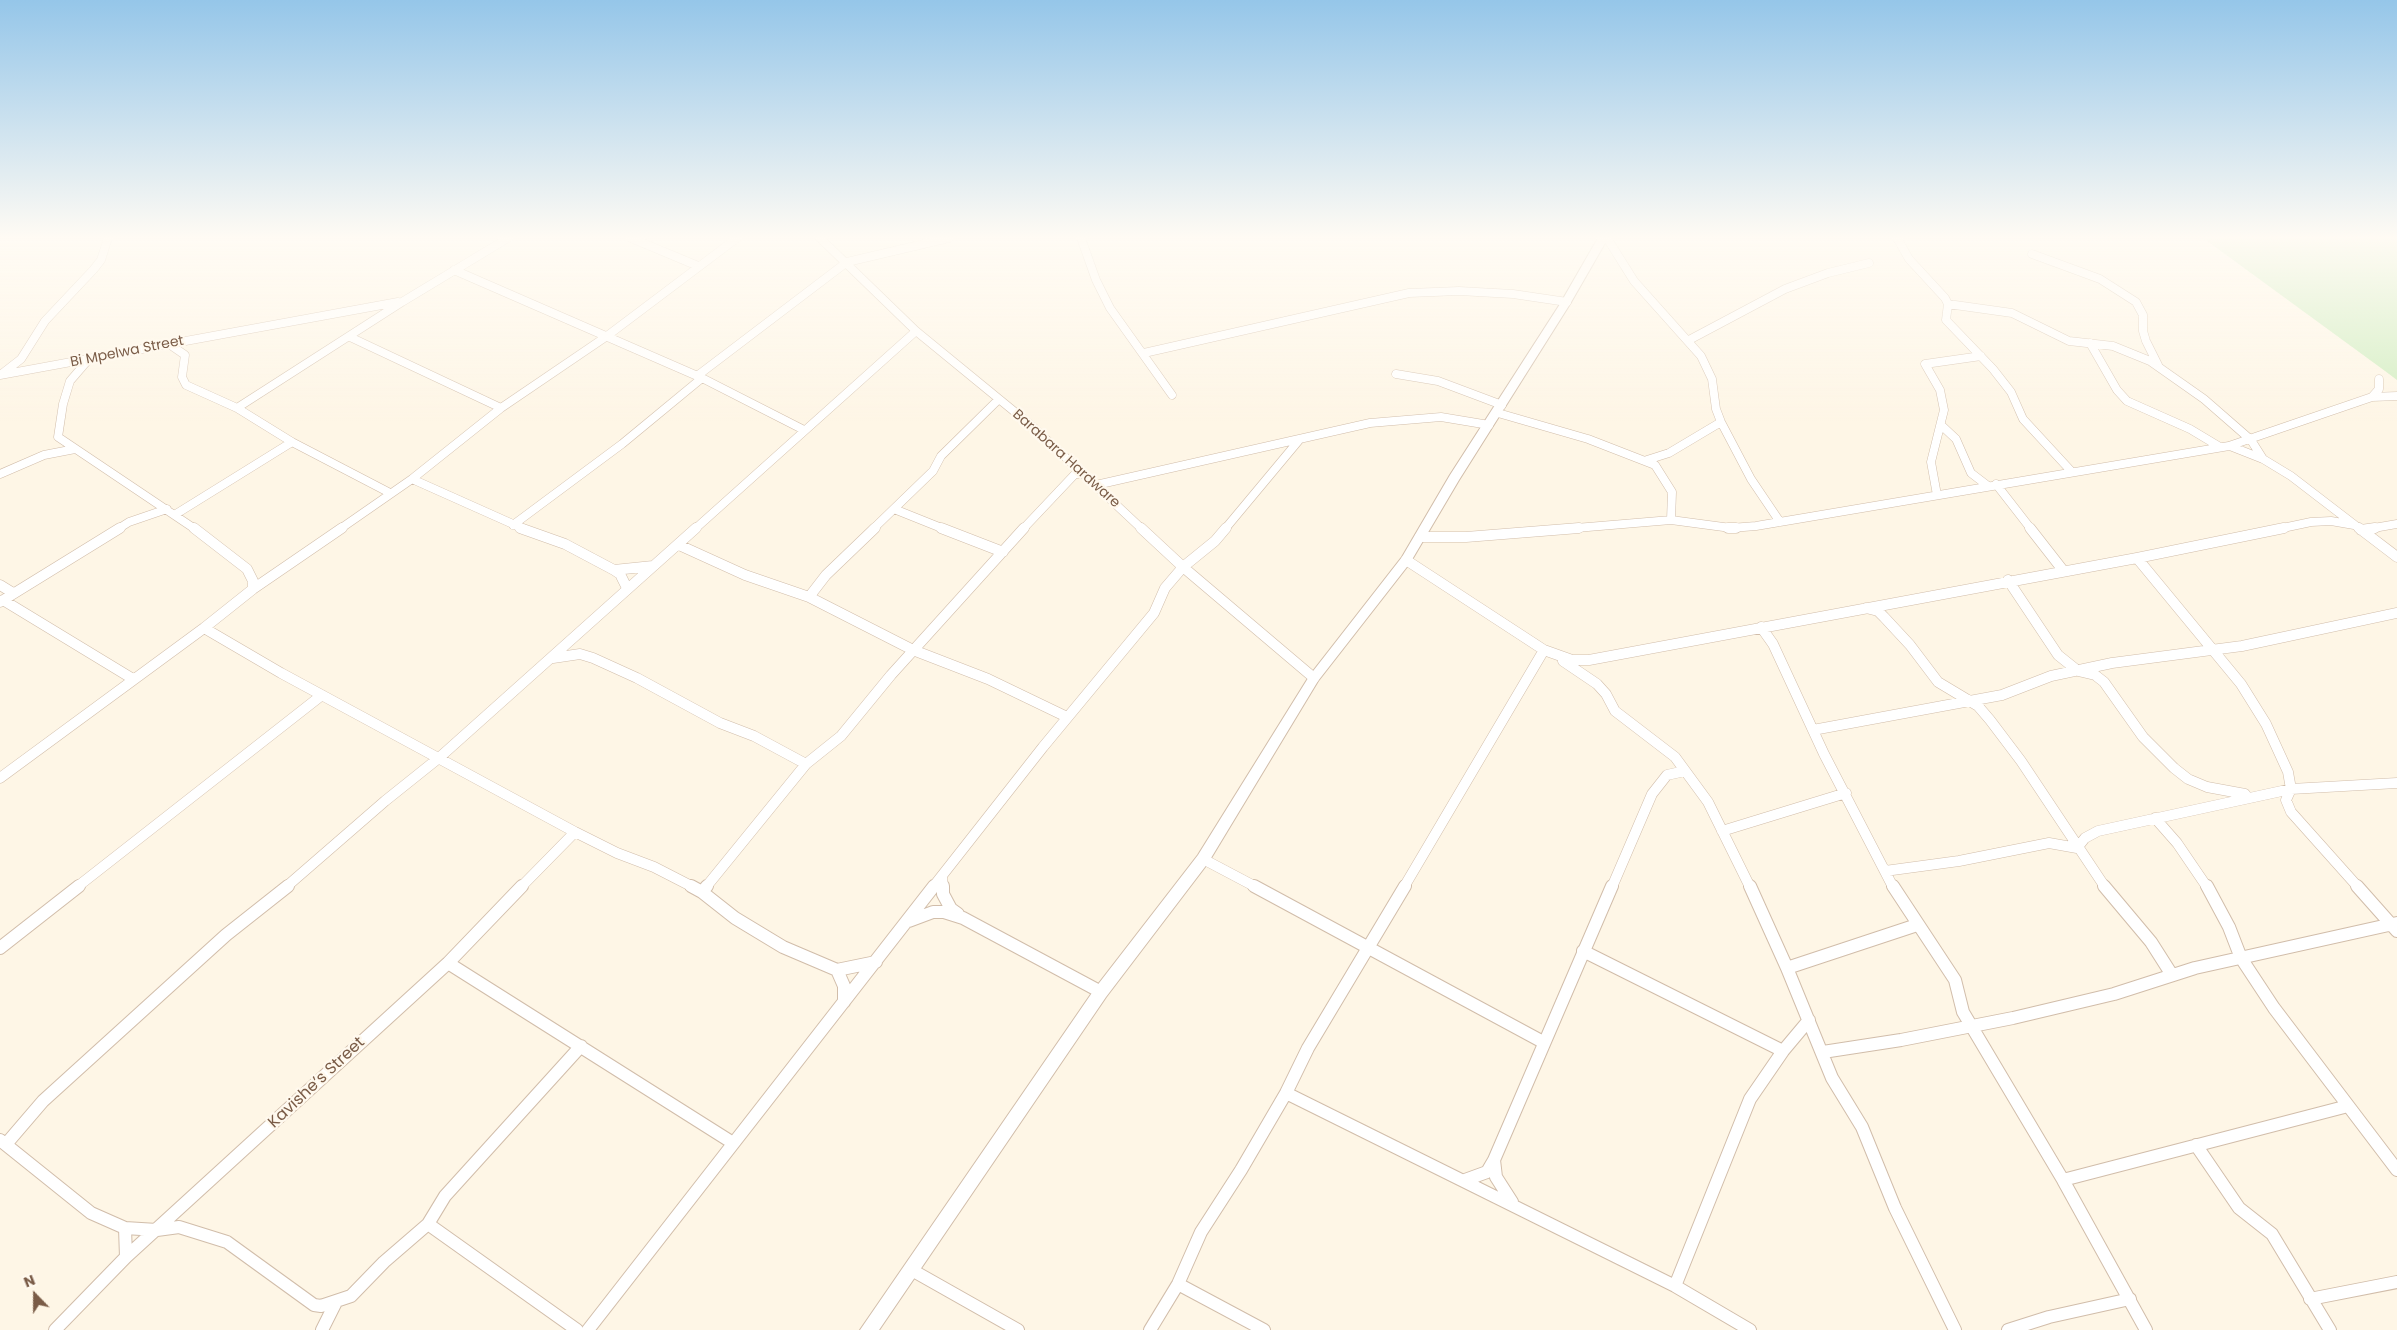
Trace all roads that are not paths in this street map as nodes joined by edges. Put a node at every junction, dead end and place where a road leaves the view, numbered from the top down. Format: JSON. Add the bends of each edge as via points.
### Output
{"nodes":[{"id":1,"x":65,"y":300,"type":"edge"},
{"id":2,"x":405,"y":300,"type":"edge"},
{"id":3,"x":524,"y":300,"type":"edge"},
{"id":4,"x":654,"y":300,"type":"edge"},
{"id":5,"x":798,"y":300,"type":"edge"},
{"id":6,"x":885,"y":300,"type":"edge"},
{"id":7,"x":1106,"y":300,"type":"edge"},
{"id":8,"x":1378,"y":300,"type":"edge"},
{"id":9,"x":1554,"y":300,"type":"edge"},
{"id":10,"x":1651,"y":300,"type":"edge"},
{"id":11,"x":1764,"y":300,"type":"edge"},
{"id":12,"x":1946,"y":300,"type":"edge"},
{"id":13,"x":2133,"y":300,"type":"edge"},
{"id":14,"x":402,"y":302,"type":"junction"},
{"id":15,"x":1567,"y":302,"type":"joint"},
{"id":16,"x":1948,"y":304,"type":"junction"},
{"id":17,"x":916,"y":331,"type":"junction"},
{"id":18,"x":607,"y":336,"type":"junction"},
{"id":19,"x":350,"y":337,"type":"junction"},
{"id":20,"x":1688,"y":340,"type":"junction"},
{"id":21,"x":2090,"y":343,"type":"junction"},
{"id":22,"x":169,"y":344,"type":"junction"},
{"id":23,"x":1144,"y":353,"type":"junction"},
{"id":24,"x":1981,"y":356,"type":"junction"},
{"id":25,"x":89,"y":359,"type":"junction"},
{"id":26,"x":2158,"y":366,"type":"junction"},
{"id":27,"x":1396,"y":374,"type":"dead end"},
{"id":28,"x":0,"y":375,"type":"edge"},
{"id":29,"x":699,"y":377,"type":"junction"},
{"id":30,"x":2379,"y":379,"type":"dead end"},
{"id":31,"x":1172,"y":396,"type":"dead end"},
{"id":32,"x":2397,"y":396,"type":"edge"},
{"id":33,"x":2372,"y":397,"type":"junction"},
{"id":34,"x":998,"y":400,"type":"junction"},
{"id":35,"x":237,"y":408,"type":"junction"},
{"id":36,"x":501,"y":408,"type":"junction"},
{"id":37,"x":1500,"y":409,"type":"junction"},
{"id":38,"x":1721,"y":422,"type":"junction"},
{"id":39,"x":1489,"y":425,"type":"junction"},
{"id":40,"x":1941,"y":425,"type":"junction"},
{"id":41,"x":804,"y":430,"type":"junction"},
{"id":42,"x":1300,"y":439,"type":"junction"},
{"id":43,"x":2251,"y":440,"type":"junction"},
{"id":44,"x":292,"y":442,"type":"junction"},
{"id":45,"x":2224,"y":446,"type":"junction"},
{"id":46,"x":75,"y":448,"type":"junction"},
{"id":47,"x":2264,"y":459,"type":"junction"},
{"id":48,"x":1647,"y":460,"type":"junction"},
{"id":49,"x":2071,"y":471,"type":"junction"},
{"id":50,"x":0,"y":474,"type":"edge"},
{"id":51,"x":1083,"y":474,"type":"junction"},
{"id":52,"x":412,"y":479,"type":"junction"},
{"id":53,"x":1096,"y":485,"type":"junction"},
{"id":54,"x":1992,"y":485,"type":"junction"},
{"id":55,"x":390,"y":493,"type":"junction"},
{"id":56,"x":1937,"y":495,"type":"junction"},
{"id":57,"x":2327,"y":505,"type":"junction"},
{"id":58,"x":167,"y":509,"type":"junction"},
{"id":59,"x":894,"y":509,"type":"junction"},
{"id":60,"x":176,"y":514,"type":"junction"},
{"id":61,"x":1672,"y":520,"type":"junction"},
{"id":62,"x":2324,"y":521,"type":"junction"},
{"id":63,"x":1780,"y":522,"type":"junction"},
{"id":64,"x":2397,"y":524,"type":"edge"},
{"id":65,"x":513,"y":525,"type":"junction"},
{"id":66,"x":2358,"y":527,"type":"junction"},
{"id":67,"x":1420,"y":537,"type":"junction"},
{"id":68,"x":679,"y":544,"type":"junction"},
{"id":69,"x":1003,"y":552,"type":"junction"},
{"id":70,"x":2397,"y":557,"type":"edge"},
{"id":71,"x":2137,"y":558,"type":"junction"},
{"id":72,"x":1406,"y":560,"type":"junction"},
{"id":73,"x":654,"y":566,"type":"junction"},
{"id":74,"x":1183,"y":567,"type":"junction"},
{"id":75,"x":2062,"y":569,"type":"junction"},
{"id":76,"x":614,"y":570,"type":"junction"},
{"id":77,"x":2008,"y":580,"type":"junction"},
{"id":78,"x":0,"y":585,"type":"edge"},
{"id":79,"x":627,"y":588,"type":"junction"},
{"id":80,"x":253,"y":589,"type":"junction"},
{"id":81,"x":13,"y":594,"type":"junction"},
{"id":82,"x":808,"y":597,"type":"junction"},
{"id":83,"x":2,"y":601,"type":"edge"},
{"id":84,"x":1861,"y":608,"type":"junction"},
{"id":85,"x":2397,"y":613,"type":"edge"},
{"id":86,"x":1761,"y":627,"type":"junction"},
{"id":87,"x":204,"y":628,"type":"junction"},
{"id":88,"x":578,"y":633,"type":"junction"},
{"id":89,"x":2212,"y":648,"type":"junction"},
{"id":90,"x":913,"y":650,"type":"junction"},
{"id":91,"x":1544,"y":650,"type":"junction"},
{"id":92,"x":580,"y":654,"type":"junction"},
{"id":93,"x":1557,"y":656,"type":"junction"},
{"id":94,"x":549,"y":660,"type":"junction"},
{"id":95,"x":2078,"y":671,"type":"junction"},
{"id":96,"x":1314,"y":678,"type":"junction"},
{"id":97,"x":133,"y":679,"type":"junction"},
{"id":98,"x":322,"y":695,"type":"junction"},
{"id":99,"x":1968,"y":700,"type":"junction"},
{"id":100,"x":1067,"y":717,"type":"junction"},
{"id":101,"x":1813,"y":730,"type":"junction"},
{"id":102,"x":440,"y":757,"type":"junction"},
{"id":103,"x":806,"y":764,"type":"junction"},
{"id":104,"x":1685,"y":771,"type":"junction"},
{"id":105,"x":0,"y":778,"type":"edge"},
{"id":106,"x":2397,"y":782,"type":"edge"},
{"id":107,"x":2292,"y":789,"type":"junction"},
{"id":108,"x":1846,"y":792,"type":"junction"},
{"id":109,"x":2254,"y":796,"type":"junction"},
{"id":110,"x":2155,"y":818,"type":"junction"},
{"id":111,"x":1722,"y":831,"type":"junction"},
{"id":112,"x":575,"y":832,"type":"junction"},
{"id":113,"x":2077,"y":848,"type":"junction"},
{"id":114,"x":1203,"y":859,"type":"junction"},
{"id":115,"x":1885,"y":871,"type":"junction"},
{"id":116,"x":942,"y":878,"type":"junction"},
{"id":117,"x":702,"y":892,"type":"junction"},
{"id":118,"x":963,"y":918,"type":"junction"},
{"id":119,"x":909,"y":921,"type":"junction"},
{"id":120,"x":1917,"y":925,"type":"junction"},
{"id":121,"x":2395,"y":926,"type":"edge"},
{"id":122,"x":0,"y":948,"type":"edge"},
{"id":123,"x":1368,"y":948,"type":"junction"},
{"id":124,"x":1583,"y":951,"type":"junction"},
{"id":125,"x":2241,"y":958,"type":"junction"},
{"id":126,"x":876,"y":962,"type":"junction"},
{"id":127,"x":448,"y":963,"type":"junction"},
{"id":128,"x":1787,"y":968,"type":"junction"},
{"id":129,"x":837,"y":970,"type":"junction"},
{"id":130,"x":2172,"y":975,"type":"junction"},
{"id":131,"x":1102,"y":992,"type":"junction"},
{"id":132,"x":844,"y":1002,"type":"junction"},
{"id":133,"x":1809,"y":1020,"type":"junction"},
{"id":134,"x":1972,"y":1026,"type":"junction"},
{"id":135,"x":1543,"y":1042,"type":"junction"},
{"id":136,"x":581,"y":1046,"type":"junction"},
{"id":137,"x":1783,"y":1051,"type":"junction"},
{"id":138,"x":1823,"y":1052,"type":"junction"},
{"id":139,"x":1286,"y":1093,"type":"junction"},
{"id":140,"x":2348,"y":1106,"type":"junction"},
{"id":141,"x":3,"y":1142,"type":"edge"},
{"id":142,"x":733,"y":1143,"type":"junction"},
{"id":143,"x":2196,"y":1145,"type":"junction"},
{"id":144,"x":1494,"y":1160,"type":"junction"},
{"id":145,"x":2397,"y":1170,"type":"edge"},
{"id":146,"x":1465,"y":1180,"type":"junction"},
{"id":147,"x":2063,"y":1180,"type":"junction"},
{"id":148,"x":1516,"y":1207,"type":"junction"},
{"id":149,"x":428,"y":1224,"type":"junction"},
{"id":150,"x":125,"y":1228,"type":"junction"},
{"id":151,"x":157,"y":1230,"type":"junction"},
{"id":152,"x":126,"y":1257,"type":"junction"},
{"id":153,"x":910,"y":1269,"type":"junction"},
{"id":154,"x":2397,"y":1282,"type":"edge"},
{"id":155,"x":1178,"y":1284,"type":"junction"},
{"id":156,"x":1676,"y":1286,"type":"junction"},
{"id":157,"x":2130,"y":1299,"type":"junction"},
{"id":158,"x":2310,"y":1299,"type":"junction"},
{"id":159,"x":336,"y":1302,"type":"junction"},
{"id":160,"x":55,"y":1330,"type":"edge"},
{"id":161,"x":322,"y":1330,"type":"edge"},
{"id":162,"x":577,"y":1330,"type":"edge"},
{"id":163,"x":588,"y":1330,"type":"edge"},
{"id":164,"x":869,"y":1330,"type":"edge"},
{"id":165,"x":1018,"y":1330,"type":"edge"},
{"id":166,"x":1150,"y":1330,"type":"edge"},
{"id":167,"x":1264,"y":1330,"type":"edge"},
{"id":168,"x":1750,"y":1330,"type":"edge"},
{"id":169,"x":1955,"y":1330,"type":"edge"},
{"id":170,"x":2008,"y":1330,"type":"edge"},
{"id":171,"x":2146,"y":1330,"type":"edge"},
{"id":172,"x":2330,"y":1330,"type":"edge"}],
"edges":[{"from":1,"to":28,"type":"street","via":[[45,321],[21,359]]},
{"from":2,"to":14,"type":"street"},
{"from":3,"to":18,"type":"street"},
{"from":4,"to":18,"type":"street"},
{"from":5,"to":29,"type":"street"},
{"from":6,"to":17,"type":"street","name":"Barabara Hardware"},
{"from":7,"to":23,"type":"street"},
{"from":8,"to":23,"type":"street"},
{"from":9,"to":15,"type":"street"},
{"from":10,"to":20,"type":"street"},
{"from":11,"to":20,"type":"street"},
{"from":12,"to":16,"type":"street"},
{"from":13,"to":26,"type":"street","via":[[2143,315],[2146,342]]},
{"from":14,"to":19,"type":"street"},
{"from":14,"to":22,"type":"street","name":"Bi Mpelwa Street"},
{"from":15,"to":37,"type":"street"},
{"from":16,"to":21,"type":"street","via":[[2012,313],[2069,341]]},
{"from":16,"to":24,"type":"street","via":[[1946,320]]},
{"from":17,"to":34,"type":"street","name":"Barabara Hardware"},
{"from":17,"to":41,"type":"street"},
{"from":18,"to":29,"type":"street"},
{"from":18,"to":36,"type":"street"},
{"from":19,"to":35,"type":"street"},
{"from":19,"to":36,"type":"street"},
{"from":20,"to":38,"type":"street","via":[[1701,356],[1712,379]]},
{"from":21,"to":26,"type":"street","via":[[2120,349]]},
{"from":21,"to":45,"type":"street","via":[[2127,401]]},
{"from":22,"to":25,"type":"street","name":"Bi Mpelwa Street"},
{"from":22,"to":35,"type":"street","via":[[185,355],[182,377],[186,384]]},
{"from":23,"to":31,"type":"street"},
{"from":24,"to":40,"type":"street","via":[[1925,364],[1940,390],[1944,410]]},
{"from":24,"to":49,"type":"street","via":[[2011,392],[2029,427]]},
{"from":25,"to":28,"type":"street","name":"Bi Mpelwa Street"},
{"from":25,"to":46,"type":"street","via":[[70,381],[58,434]]},
{"from":26,"to":43,"type":"street","via":[[2204,399]]},
{"from":27,"to":37,"type":"street","via":[[1438,381]]},
{"from":29,"to":41,"type":"street"},
{"from":29,"to":65,"type":"street","via":[[622,444]]},
{"from":30,"to":33,"type":"street","via":[[2379,389]]},
{"from":32,"to":33,"type":"street"},
{"from":33,"to":43,"type":"street"},
{"from":34,"to":51,"type":"street","name":"Barabara Hardware","via":[[1032,426]]},
{"from":34,"to":59,"type":"street","via":[[941,456],[933,471]]},
{"from":35,"to":44,"type":"street"},
{"from":36,"to":52,"type":"street"},
{"from":37,"to":39,"type":"street"},
{"from":37,"to":48,"type":"street"},
{"from":38,"to":48,"type":"street","via":[[1670,453]]},
{"from":38,"to":63,"type":"street","via":[[1751,479]]},
{"from":39,"to":42,"type":"street","via":[[1415,418],[1370,423]]},
{"from":39,"to":67,"type":"street"},
{"from":40,"to":54,"type":"street","via":[[1956,439],[1971,473]]},
{"from":40,"to":56,"type":"street","via":[[1931,462]]},
{"from":41,"to":68,"type":"street"},
{"from":42,"to":53,"type":"street"},
{"from":42,"to":74,"type":"street","via":[[1214,541]]},
{"from":43,"to":45,"type":"street"},
{"from":43,"to":47,"type":"street"},
{"from":44,"to":55,"type":"street"},
{"from":44,"to":60,"type":"street"},
{"from":45,"to":47,"type":"street"},
{"from":45,"to":49,"type":"street"},
{"from":46,"to":50,"type":"street","via":[[44,456]]},
{"from":46,"to":58,"type":"street"},
{"from":47,"to":57,"type":"street"},
{"from":48,"to":61,"type":"street","via":[[1661,472],[1672,492]]},
{"from":49,"to":54,"type":"street"},
{"from":51,"to":53,"type":"street","name":"Barabara Hardware"},
{"from":51,"to":69,"type":"street","via":[[1070,478]]},
{"from":52,"to":55,"type":"street"},
{"from":52,"to":65,"type":"street"},
{"from":53,"to":74,"type":"street","name":"Barabara Hardware"},
{"from":54,"to":56,"type":"street"},
{"from":54,"to":75,"type":"street"},
{"from":55,"to":80,"type":"street"},
{"from":56,"to":63,"type":"street"},
{"from":57,"to":62,"type":"street","via":[[2329,512]]},
{"from":57,"to":66,"type":"street"},
{"from":58,"to":60,"type":"street"},
{"from":58,"to":81,"type":"street","via":[[129,522]]},
{"from":59,"to":69,"type":"street"},
{"from":59,"to":82,"type":"street","via":[[826,575]]},
{"from":60,"to":80,"type":"street","via":[[247,569]]},
{"from":61,"to":63,"type":"street","via":[[1737,529]]},
{"from":61,"to":67,"type":"street","via":[[1460,537]]},
{"from":62,"to":66,"type":"street"},
{"from":62,"to":71,"type":"street"},
{"from":64,"to":66,"type":"street"},
{"from":65,"to":76,"type":"street","via":[[565,544]]},
{"from":66,"to":70,"type":"street"},
{"from":67,"to":72,"type":"street"},
{"from":68,"to":73,"type":"street"},
{"from":68,"to":82,"type":"street","via":[[745,575]]},
{"from":69,"to":90,"type":"street"},
{"from":71,"to":75,"type":"street"},
{"from":71,"to":89,"type":"street"},
{"from":72,"to":91,"type":"street"},
{"from":72,"to":96,"type":"street"},
{"from":73,"to":76,"type":"street"},
{"from":73,"to":79,"type":"street"},
{"from":74,"to":96,"type":"street","name":"Barabara Hardware"},
{"from":74,"to":100,"type":"street","via":[[1165,588],[1154,612]]},
{"from":75,"to":77,"type":"street"},
{"from":76,"to":79,"type":"street","via":[[620,574]]},
{"from":77,"to":84,"type":"street"},
{"from":77,"to":95,"type":"street","via":[[2058,655]]},
{"from":78,"to":81,"type":"street"},
{"from":79,"to":88,"type":"street"},
{"from":80,"to":87,"type":"street"},
{"from":81,"to":83,"type":"street"},
{"from":82,"to":90,"type":"street"},
{"from":83,"to":97,"type":"street"},
{"from":84,"to":86,"type":"street"},
{"from":84,"to":99,"type":"street","via":[[1878,612],[1910,645],[1938,682]]},
{"from":85,"to":89,"type":"street","via":[[2274,640]]},
{"from":86,"to":93,"type":"street","via":[[1589,660]]},
{"from":86,"to":101,"type":"street","via":[[1773,644]]},
{"from":87,"to":97,"type":"street"},
{"from":87,"to":98,"type":"street"},
{"from":88,"to":92,"type":"street"},
{"from":88,"to":94,"type":"street"},
{"from":89,"to":95,"type":"street"},
{"from":89,"to":107,"type":"street","via":[[2241,684],[2266,724],[2288,772]]},
{"from":90,"to":100,"type":"street","via":[[988,679]]},
{"from":90,"to":103,"type":"street","via":[[841,736]]},
{"from":91,"to":93,"type":"street"},
{"from":91,"to":123,"type":"street"},
{"from":92,"to":94,"type":"street"},
{"from":92,"to":103,"type":"street","via":[[637,678]]},
{"from":93,"to":104,"type":"street","via":[[1597,684],[1615,711],[1665,748]]},
{"from":94,"to":102,"type":"street"},
{"from":95,"to":99,"type":"street","via":[[2051,676],[2002,695]]},
{"from":95,"to":109,"type":"street","via":[[2095,675],[2104,682],[2158,753],[2188,779],[2207,787]]},
{"from":96,"to":114,"type":"street"},
{"from":97,"to":105,"type":"street"},
{"from":98,"to":102,"type":"street"},
{"from":98,"to":122,"type":"street"},
{"from":99,"to":101,"type":"street"},
{"from":99,"to":113,"type":"street","via":[[1978,706],[1999,731]]},
{"from":100,"to":116,"type":"street"},
{"from":101,"to":108,"type":"street"},
{"from":102,"to":112,"type":"street"},
{"from":102,"to":141,"type":"street","via":[[272,900],[226,934],[43,1101]]},
{"from":103,"to":117,"type":"street"},
{"from":104,"to":111,"type":"street","via":[[1708,802]]},
{"from":104,"to":124,"type":"street","via":[[1667,775],[1652,794]]},
{"from":106,"to":107,"type":"street"},
{"from":107,"to":109,"type":"street"},
{"from":107,"to":121,"type":"street","via":[[2286,800],[2291,812]]},
{"from":108,"to":111,"type":"street"},
{"from":108,"to":115,"type":"street"},
{"from":109,"to":110,"type":"street"},
{"from":110,"to":113,"type":"street","via":[[2098,831],[2085,838]]},
{"from":110,"to":125,"type":"street","via":[[2201,876]]},
{"from":111,"to":128,"type":"street"},
{"from":112,"to":117,"type":"street"},
{"from":112,"to":127,"type":"street","name":"Kavishe’s Street"},
{"from":113,"to":115,"type":"street","via":[[2042,844],[1959,861]]},
{"from":113,"to":130,"type":"street","via":[[2108,892],[2151,942]]},
{"from":114,"to":123,"type":"street"},
{"from":114,"to":131,"type":"street"},
{"from":115,"to":120,"type":"street"},
{"from":116,"to":118,"type":"street","via":[[943,894],[951,909]]},
{"from":116,"to":119,"type":"street"},
{"from":117,"to":129,"type":"street","via":[[735,918],[783,946]]},
{"from":118,"to":119,"type":"street","via":[[933,912]]},
{"from":118,"to":131,"type":"street"},
{"from":119,"to":126,"type":"street"},
{"from":120,"to":128,"type":"street"},
{"from":120,"to":134,"type":"street","via":[[1955,980],[1960,1004]]},
{"from":121,"to":125,"type":"street"},
{"from":123,"to":135,"type":"street"},
{"from":123,"to":139,"type":"street","via":[[1308,1048]]},
{"from":124,"to":135,"type":"street"},
{"from":124,"to":137,"type":"street"},
{"from":125,"to":130,"type":"street"},
{"from":125,"to":140,"type":"street","via":[[2274,1008]]},
{"from":126,"to":129,"type":"street"},
{"from":126,"to":132,"type":"street"},
{"from":127,"to":136,"type":"street"},
{"from":127,"to":151,"type":"street","name":"Kavishe’s Street"},
{"from":128,"to":133,"type":"street"},
{"from":129,"to":132,"type":"street","via":[[844,986]]},
{"from":130,"to":134,"type":"street","via":[[2114,994]]},
{"from":131,"to":153,"type":"street"},
{"from":132,"to":142,"type":"street"},
{"from":133,"to":137,"type":"street"},
{"from":133,"to":138,"type":"street"},
{"from":134,"to":138,"type":"street"},
{"from":134,"to":147,"type":"street"},
{"from":135,"to":144,"type":"street"},
{"from":136,"to":142,"type":"street"},
{"from":136,"to":149,"type":"street","via":[[446,1196]]},
{"from":137,"to":156,"type":"street","via":[[1739,1121]]},
{"from":138,"to":169,"type":"street","via":[[1832,1078],[1862,1127],[1895,1208]]},
{"from":139,"to":146,"type":"street"},
{"from":139,"to":155,"type":"street","via":[[1200,1232]]},
{"from":140,"to":143,"type":"street"},
{"from":140,"to":145,"type":"street"},
{"from":141,"to":150,"type":"street","via":[[91,1213]]},
{"from":142,"to":163,"type":"street"},
{"from":143,"to":147,"type":"street"},
{"from":143,"to":158,"type":"street","via":[[2239,1208],[2272,1234]]},
{"from":144,"to":146,"type":"street","via":[[1487,1172]]},
{"from":144,"to":148,"type":"street","via":[[1496,1177]]},
{"from":146,"to":148,"type":"street"},
{"from":147,"to":157,"type":"street"},
{"from":148,"to":156,"type":"street"},
{"from":149,"to":159,"type":"street","via":[[351,1296]]},
{"from":149,"to":162,"type":"street"},
{"from":150,"to":151,"type":"street"},
{"from":150,"to":152,"type":"street"},
{"from":151,"to":152,"type":"street","name":"Kavishe’s Street"},
{"from":151,"to":159,"type":"street","via":[[179,1228],[227,1242],[314,1305]]},
{"from":152,"to":160,"type":"street","name":"Kavishe’s Street"},
{"from":153,"to":164,"type":"street"},
{"from":153,"to":165,"type":"street"},
{"from":154,"to":158,"type":"street"},
{"from":155,"to":166,"type":"street"},
{"from":155,"to":167,"type":"street"},
{"from":156,"to":168,"type":"street"},
{"from":157,"to":170,"type":"street","via":[[2048,1317]]},
{"from":157,"to":171,"type":"street"},
{"from":158,"to":172,"type":"street"},
{"from":159,"to":161,"type":"street"}]}
